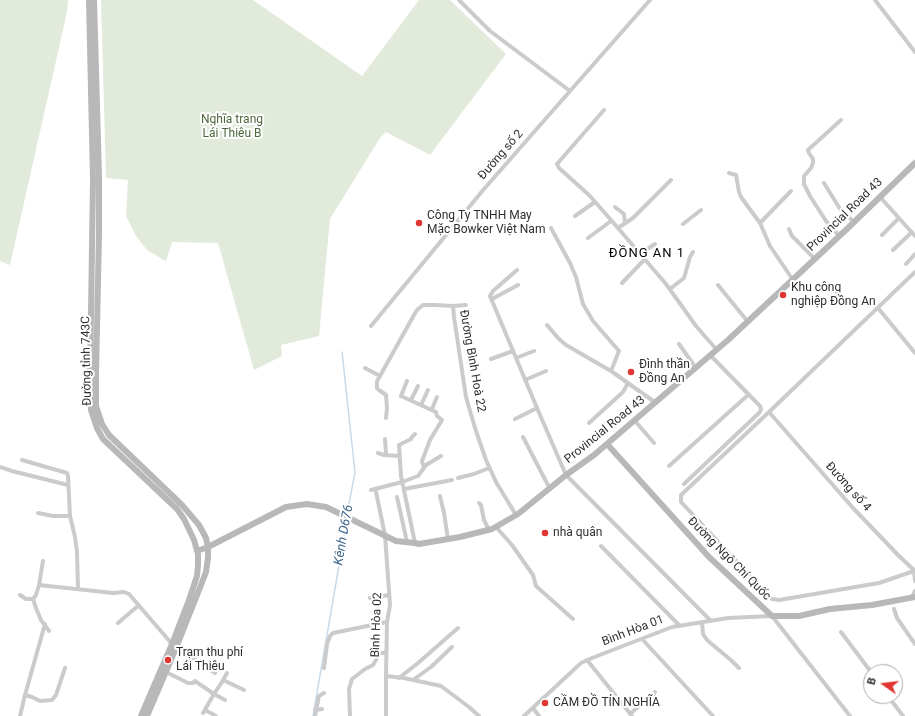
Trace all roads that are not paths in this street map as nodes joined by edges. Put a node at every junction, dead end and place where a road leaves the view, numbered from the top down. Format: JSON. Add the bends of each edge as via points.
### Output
{"nodes":[{"id":1,"x":89,"y":0,"type":"edge"},
{"id":2,"x":94,"y":0,"type":"edge"},
{"id":3,"x":459,"y":0,"type":"edge"},
{"id":4,"x":650,"y":0,"type":"edge"},
{"id":5,"x":875,"y":0,"type":"edge"},
{"id":6,"x":915,"y":52,"type":"edge"},
{"id":7,"x":570,"y":91,"type":"junction"},
{"id":8,"x":604,"y":110,"type":"dead end"},
{"id":9,"x":841,"y":120,"type":"dead end"},
{"id":10,"x":915,"y":163,"type":"edge"},
{"id":11,"x":729,"y":173,"type":"dead end"},
{"id":12,"x":671,"y":180,"type":"dead end"},
{"id":13,"x":824,"y":183,"type":"dead end"},
{"id":14,"x":791,"y":190,"type":"dead end"},
{"id":15,"x":880,"y":197,"type":"junction"},
{"id":16,"x":595,"y":202,"type":"junction"},
{"id":17,"x":616,"y":207,"type":"dead end"},
{"id":18,"x":701,"y":210,"type":"dead end"},
{"id":19,"x":575,"y":216,"type":"dead end"},
{"id":20,"x":899,"y":218,"type":"junction"},
{"id":21,"x":612,"y":220,"type":"junction"},
{"id":22,"x":760,"y":222,"type":"junction"},
{"id":23,"x":854,"y":222,"type":"junction"},
{"id":24,"x":625,"y":223,"type":"junction"},
{"id":25,"x":683,"y":224,"type":"dead end"},
{"id":26,"x":551,"y":228,"type":"dead end"},
{"id":27,"x":618,"y":228,"type":"junction"},
{"id":28,"x":789,"y":229,"type":"dead end"},
{"id":29,"x":96,"y":234,"type":"junction"},
{"id":30,"x":914,"y":234,"type":"edge"},
{"id":31,"x":882,"y":235,"type":"dead end"},
{"id":32,"x":839,"y":236,"type":"junction"},
{"id":33,"x":588,"y":238,"type":"dead end"},
{"id":34,"x":655,"y":244,"type":"dead end"},
{"id":35,"x":893,"y":250,"type":"dead end"},
{"id":36,"x":693,"y":252,"type":"dead end"},
{"id":37,"x":640,"y":254,"type":"junction"},
{"id":38,"x":915,"y":254,"type":"edge"},
{"id":39,"x":815,"y":259,"type":"junction"},
{"id":40,"x":645,"y":260,"type":"junction"},
{"id":41,"x":906,"y":264,"type":"dead end"},
{"id":42,"x":517,"y":270,"type":"dead end"},
{"id":43,"x":915,"y":272,"type":"edge"},
{"id":44,"x":793,"y":280,"type":"junction"},
{"id":45,"x":622,"y":283,"type":"dead end"},
{"id":46,"x":518,"y":285,"type":"dead end"},
{"id":47,"x":718,"y":285,"type":"dead end"},
{"id":48,"x":670,"y":289,"type":"junction"},
{"id":49,"x":492,"y":299,"type":"junction"},
{"id":50,"x":466,"y":305,"type":"dead end"},
{"id":51,"x":453,"y":306,"type":"junction"},
{"id":52,"x":878,"y":308,"type":"junction"},
{"id":53,"x":748,"y":322,"type":"junction"},
{"id":54,"x":547,"y":325,"type":"dead end"},
{"id":55,"x":371,"y":326,"type":"dead end"},
{"id":56,"x":679,"y":344,"type":"dead end"},
{"id":57,"x":717,"y":350,"type":"junction"},
{"id":58,"x":513,"y":351,"type":"junction"},
{"id":59,"x":534,"y":351,"type":"dead end"},
{"id":60,"x":915,"y":353,"type":"edge"},
{"id":61,"x":710,"y":355,"type":"junction"},
{"id":62,"x":516,"y":358,"type":"junction"},
{"id":63,"x":491,"y":359,"type":"dead end"},
{"id":64,"x":364,"y":368,"type":"dead end"},
{"id":65,"x":696,"y":368,"type":"junction"},
{"id":66,"x":546,"y":371,"type":"dead end"},
{"id":67,"x":611,"y":371,"type":"junction"},
{"id":68,"x":380,"y":376,"type":"junction"},
{"id":69,"x":525,"y":380,"type":"junction"},
{"id":70,"x":407,"y":381,"type":"dead end"},
{"id":71,"x":628,"y":383,"type":"junction"},
{"id":72,"x":418,"y":386,"type":"dead end"},
{"id":73,"x":428,"y":390,"type":"dead end"},
{"id":74,"x":748,"y":395,"type":"junction"},
{"id":75,"x":437,"y":397,"type":"dead end"},
{"id":76,"x":411,"y":400,"type":"junction"},
{"id":77,"x":656,"y":403,"type":"junction"},
{"id":78,"x":421,"y":405,"type":"junction"},
{"id":79,"x":537,"y":408,"type":"junction"},
{"id":80,"x":432,"y":410,"type":"junction"},
{"id":81,"x":769,"y":412,"type":"junction"},
{"id":82,"x":386,"y":418,"type":"dead end"},
{"id":83,"x":515,"y":419,"type":"dead end"},
{"id":84,"x":635,"y":421,"type":"junction"},
{"id":85,"x":589,"y":423,"type":"dead end"},
{"id":86,"x":415,"y":434,"type":"dead end"},
{"id":87,"x":523,"y":437,"type":"dead end"},
{"id":88,"x":385,"y":439,"type":"dead end"},
{"id":89,"x":654,"y":443,"type":"dead end"},
{"id":90,"x":607,"y":444,"type":"junction"},
{"id":91,"x":378,"y":453,"type":"dead end"},
{"id":92,"x":386,"y":455,"type":"junction"},
{"id":93,"x":399,"y":456,"type":"junction"},
{"id":94,"x":441,"y":456,"type":"dead end"},
{"id":95,"x":22,"y":460,"type":"dead end"},
{"id":96,"x":669,"y":466,"type":"dead end"},
{"id":97,"x":0,"y":468,"type":"edge"},
{"id":98,"x":424,"y":468,"type":"junction"},
{"id":99,"x":489,"y":468,"type":"junction"},
{"id":100,"x":566,"y":476,"type":"junction"},
{"id":101,"x":458,"y":478,"type":"dead end"},
{"id":102,"x":452,"y":480,"type":"dead end"},
{"id":103,"x":402,"y":482,"type":"junction"},
{"id":104,"x":68,"y":484,"type":"junction"},
{"id":105,"x":684,"y":484,"type":"dead end"},
{"id":106,"x":404,"y":489,"type":"junction"},
{"id":107,"x":550,"y":489,"type":"junction"},
{"id":108,"x":371,"y":490,"type":"dead end"},
{"id":109,"x":376,"y":492,"type":"dead end"},
{"id":110,"x":440,"y":496,"type":"dead end"},
{"id":111,"x":397,"y":497,"type":"dead end"},
{"id":112,"x":479,"y":503,"type":"dead end"},
{"id":113,"x":38,"y":513,"type":"dead end"},
{"id":114,"x":516,"y":515,"type":"junction"},
{"id":115,"x":70,"y":516,"type":"junction"},
{"id":116,"x":496,"y":527,"type":"junction"},
{"id":117,"x":489,"y":530,"type":"junction"},
{"id":118,"x":385,"y":535,"type":"junction"},
{"id":119,"x":448,"y":539,"type":"junction"},
{"id":120,"x":407,"y":542,"type":"junction"},
{"id":121,"x":415,"y":543,"type":"junction"},
{"id":122,"x":601,"y":546,"type":"dead end"},
{"id":123,"x":208,"y":547,"type":"junction"},
{"id":124,"x":197,"y":551,"type":"junction"},
{"id":125,"x":43,"y":561,"type":"dead end"},
{"id":126,"x":914,"y":571,"type":"edge"},
{"id":127,"x":915,"y":581,"type":"edge"},
{"id":128,"x":39,"y":585,"type":"junction"},
{"id":129,"x":78,"y":589,"type":"junction"},
{"id":130,"x":915,"y":591,"type":"edge"},
{"id":131,"x":20,"y":595,"type":"dead end"},
{"id":132,"x":389,"y":595,"type":"junction"},
{"id":133,"x":913,"y":597,"type":"edge"},
{"id":134,"x":370,"y":598,"type":"dead end"},
{"id":135,"x":33,"y":599,"type":"junction"},
{"id":136,"x":139,"y":605,"type":"junction"},
{"id":137,"x":894,"y":609,"type":"dead end"},
{"id":138,"x":772,"y":616,"type":"junction"},
{"id":139,"x":573,"y":620,"type":"dead end"},
{"id":140,"x":711,"y":621,"type":"junction"},
{"id":141,"x":387,"y":622,"type":"junction"},
{"id":142,"x":702,"y":622,"type":"junction"},
{"id":143,"x":118,"y":623,"type":"dead end"},
{"id":144,"x":45,"y":624,"type":"junction"},
{"id":145,"x":680,"y":626,"type":"junction"},
{"id":146,"x":458,"y":628,"type":"dead end"},
{"id":147,"x":49,"y":631,"type":"dead end"},
{"id":148,"x":841,"y":632,"type":"dead end"},
{"id":149,"x":642,"y":639,"type":"junction"},
{"id":150,"x":915,"y":644,"type":"edge"},
{"id":151,"x":174,"y":646,"type":"junction"},
{"id":152,"x":452,"y":647,"type":"dead end"},
{"id":153,"x":386,"y":653,"type":"junction"},
{"id":154,"x":587,"y":660,"type":"junction"},
{"id":155,"x":865,"y":664,"type":"edge"},
{"id":156,"x":65,"y":668,"type":"dead end"},
{"id":157,"x":324,"y":668,"type":"dead end"},
{"id":158,"x":739,"y":668,"type":"dead end"},
{"id":159,"x":166,"y":672,"type":"junction"},
{"id":160,"x":215,"y":673,"type":"dead end"},
{"id":161,"x":227,"y":673,"type":"dead end"},
{"id":162,"x":386,"y":676,"type":"junction"},
{"id":163,"x":399,"y":678,"type":"junction"},
{"id":164,"x":223,"y":680,"type":"junction"},
{"id":165,"x":413,"y":680,"type":"junction"},
{"id":166,"x":244,"y":690,"type":"dead end"},
{"id":167,"x":655,"y":692,"type":"dead end"},
{"id":168,"x":324,"y":693,"type":"dead end"},
{"id":169,"x":214,"y":694,"type":"junction"},
{"id":170,"x":25,"y":695,"type":"junction"},
{"id":171,"x":225,"y":700,"type":"dead end"},
{"id":172,"x":894,"y":704,"type":"edge"},
{"id":173,"x":533,"y":708,"type":"junction"},
{"id":174,"x":322,"y":709,"type":"dead end"},
{"id":175,"x":315,"y":710,"type":"junction"},
{"id":176,"x":631,"y":715,"type":"edge"},
{"id":177,"x":20,"y":716,"type":"edge"},
{"id":178,"x":141,"y":716,"type":"edge"},
{"id":179,"x":147,"y":716,"type":"edge"},
{"id":180,"x":216,"y":716,"type":"edge"},
{"id":181,"x":315,"y":716,"type":"edge"},
{"id":182,"x":350,"y":716,"type":"edge"},
{"id":183,"x":386,"y":716,"type":"edge"},
{"id":184,"x":479,"y":716,"type":"edge"},
{"id":185,"x":524,"y":716,"type":"edge"},
{"id":186,"x":539,"y":716,"type":"edge"},
{"id":187,"x":713,"y":716,"type":"edge"},
{"id":188,"x":850,"y":716,"type":"edge"},
{"id":189,"x":903,"y":716,"type":"edge"}],
"edges":[{"from":1,"to":29,"type":"main road","name":"Đường tỉnh 743C"},
{"from":2,"to":29,"type":"main road","name":"Đường tỉnh 743C","via":[[99,176]]},
{"from":3,"to":7,"type":"street","via":[[490,31]]},
{"from":4,"to":7,"type":"street","name":"Đường số 2"},
{"from":5,"to":6,"type":"street"},
{"from":7,"to":55,"type":"street","name":"Đường số 2","via":[[484,189]]},
{"from":8,"to":16,"type":"street","via":[[557,164],[558,168]]},
{"from":9,"to":32,"type":"street","via":[[808,150],[813,163],[804,176],[804,184],[810,196]]},
{"from":10,"to":15,"type":"main road","name":"Provincial Road 43"},
{"from":11,"to":22,"type":"street","via":[[736,175],[741,196]]},
{"from":12,"to":24,"type":"street"},
{"from":13,"to":23,"type":"street","via":[[840,208]]},
{"from":14,"to":22,"type":"street"},
{"from":15,"to":20,"type":"street"},
{"from":15,"to":23,"type":"main road","name":"Provincial Road 43"},
{"from":16,"to":19,"type":"street"},
{"from":16,"to":21,"type":"street"},
{"from":17,"to":24,"type":"street","via":[[624,214]]},
{"from":18,"to":25,"type":"street"},
{"from":20,"to":30,"type":"street"},
{"from":20,"to":31,"type":"street"},
{"from":21,"to":27,"type":"street"},
{"from":21,"to":33,"type":"street"},
{"from":22,"to":44,"type":"street","via":[[770,246]]},
{"from":23,"to":32,"type":"main road","name":"Provincial Road 43"},
{"from":24,"to":27,"type":"street"},
{"from":26,"to":67,"type":"street","via":[[575,275],[583,304],[593,321],[619,351]]},
{"from":27,"to":37,"type":"street"},
{"from":28,"to":39,"type":"street","via":[[792,236]]},
{"from":29,"to":123,"type":"main road","name":"Đường tỉnh 743C","via":[[96,406],[102,424],[109,435],[191,515],[203,531]]},
{"from":29,"to":124,"type":"main road","name":"Đường tỉnh 743C","via":[[90,380],[94,420],[104,439],[177,509],[190,529]]},
{"from":30,"to":35,"type":"street"},
{"from":32,"to":39,"type":"main road","name":"Provincial Road 43"},
{"from":34,"to":37,"type":"street"},
{"from":36,"to":48,"type":"street","via":[[684,278]]},
{"from":37,"to":40,"type":"street"},
{"from":38,"to":41,"type":"street"},
{"from":39,"to":44,"type":"main road","name":"Provincial Road 43"},
{"from":40,"to":45,"type":"street"},
{"from":40,"to":48,"type":"street"},
{"from":42,"to":49,"type":"street","via":[[493,291],[490,296]]},
{"from":43,"to":52,"type":"street"},
{"from":44,"to":53,"type":"main road","name":"Provincial Road 43"},
{"from":46,"to":49,"type":"street"},
{"from":47,"to":53,"type":"street"},
{"from":48,"to":57,"type":"street"},
{"from":49,"to":58,"type":"street"},
{"from":50,"to":51,"type":"street"},
{"from":51,"to":68,"type":"street","name":"Đường Bình Hoà 22","via":[[423,305],[417,310]]},
{"from":51,"to":99,"type":"street","name":"Đường Bình Hoà 22","via":[[466,397]]},
{"from":52,"to":60,"type":"street"},
{"from":52,"to":81,"type":"street"},
{"from":53,"to":57,"type":"main road","name":"Provincial Road 43"},
{"from":54,"to":67,"type":"street","via":[[566,345]]},
{"from":56,"to":65,"type":"street"},
{"from":57,"to":61,"type":"main road","name":"Provincial Road 43"},
{"from":58,"to":62,"type":"street"},
{"from":58,"to":63,"type":"street"},
{"from":59,"to":62,"type":"street"},
{"from":61,"to":65,"type":"main road","name":"Provincial Road 43"},
{"from":61,"to":74,"type":"street"},
{"from":62,"to":69,"type":"street"},
{"from":64,"to":68,"type":"street"},
{"from":65,"to":77,"type":"main road","name":"Provincial Road 43"},
{"from":66,"to":69,"type":"street"},
{"from":67,"to":71,"type":"street"},
{"from":68,"to":82,"type":"street","via":[[377,388],[386,395]]},
{"from":69,"to":79,"type":"street"},
{"from":70,"to":76,"type":"street","via":[[401,396]]},
{"from":71,"to":77,"type":"street"},
{"from":71,"to":85,"type":"street","via":[[623,392]]},
{"from":72,"to":76,"type":"street"},
{"from":73,"to":78,"type":"street"},
{"from":74,"to":96,"type":"street"},
{"from":74,"to":105,"type":"street","via":[[760,406],[760,412]]},
{"from":75,"to":80,"type":"street"},
{"from":76,"to":78,"type":"street"},
{"from":77,"to":84,"type":"main road","name":"Provincial Road 43"},
{"from":78,"to":80,"type":"street"},
{"from":79,"to":83,"type":"street"},
{"from":79,"to":100,"type":"street"},
{"from":80,"to":98,"type":"street","via":[[442,420],[430,440],[422,461]]},
{"from":81,"to":126,"type":"street","name":"Đường số 4","via":[[853,508]]},
{"from":81,"to":126,"type":"street","via":[[681,494],[681,502],[772,598],[780,600],[879,584]]},
{"from":84,"to":89,"type":"street"},
{"from":84,"to":90,"type":"main road","name":"Provincial Road 43"},
{"from":86,"to":93,"type":"street","via":[[411,439],[398,445]]},
{"from":87,"to":107,"type":"street"},
{"from":88,"to":92,"type":"street"},
{"from":90,"to":100,"type":"main road","name":"Provincial Road 43"},
{"from":90,"to":138,"type":"main road","name":"Đường Ngô Chí Quốc","via":[[709,558]]},
{"from":91,"to":92,"type":"street"},
{"from":92,"to":93,"type":"street"},
{"from":93,"to":103,"type":"street"},
{"from":94,"to":98,"type":"street"},
{"from":95,"to":104,"type":"street","via":[[67,473]]},
{"from":97,"to":104,"type":"street"},
{"from":98,"to":103,"type":"street","via":[[418,476]]},
{"from":99,"to":101,"type":"street"},
{"from":99,"to":114,"type":"street","name":"Đường Bình Hoà 22"},
{"from":100,"to":107,"type":"main road","name":"Provincial Road 43"},
{"from":100,"to":140,"type":"street"},
{"from":102,"to":106,"type":"street"},
{"from":103,"to":106,"type":"street"},
{"from":103,"to":108,"type":"street"},
{"from":104,"to":115,"type":"street"},
{"from":106,"to":121,"type":"street"},
{"from":107,"to":114,"type":"main road","name":"Provincial Road 43"},
{"from":109,"to":118,"type":"street","name":"Bình Hòa 02"},
{"from":110,"to":119,"type":"street"},
{"from":111,"to":120,"type":"street"},
{"from":112,"to":117,"type":"street"},
{"from":113,"to":115,"type":"street"},
{"from":114,"to":116,"type":"main road","name":"Provincial Road 43"},
{"from":115,"to":129,"type":"street","via":[[77,552]]},
{"from":116,"to":117,"type":"main road","name":"Provincial Road 43"},
{"from":116,"to":139,"type":"street","via":[[512,545],[532,575],[536,586]]},
{"from":117,"to":119,"type":"main road","name":"Provincial Road 43"},
{"from":118,"to":120,"type":"main road","name":"Provincial Road 43"},
{"from":118,"to":123,"type":"main road","name":"Provincial Road 43","via":[[326,507],[307,504],[286,507]]},
{"from":118,"to":132,"type":"street","name":"Bình Hòa 02"},
{"from":119,"to":121,"type":"main road","name":"Provincial Road 43"},
{"from":120,"to":121,"type":"main road","name":"Provincial Road 43"},
{"from":122,"to":145,"type":"street"},
{"from":123,"to":124,"type":"main road"},
{"from":123,"to":151,"type":"main road","name":"Đường tỉnh 743C","via":[[206,572]]},
{"from":124,"to":151,"type":"main road","name":"Đường tỉnh 743C","via":[[197,576]]},
{"from":125,"to":128,"type":"street"},
{"from":126,"to":127,"type":"street"},
{"from":128,"to":129,"type":"street"},
{"from":128,"to":135,"type":"street"},
{"from":129,"to":136,"type":"street","via":[[124,592]]},
{"from":130,"to":133,"type":"street"},
{"from":131,"to":135,"type":"street","via":[[26,599]]},
{"from":132,"to":134,"type":"street"},
{"from":132,"to":141,"type":"street","name":"Bình Hòa 02"},
{"from":133,"to":138,"type":"main road","name":"Đường Ngô Chí Quốc","via":[[799,616]]},
{"from":135,"to":144,"type":"street"},
{"from":136,"to":143,"type":"street"},
{"from":136,"to":151,"type":"street"},
{"from":137,"to":150,"type":"street","via":[[897,618]]},
{"from":138,"to":140,"type":"street","name":"Bình Hòa 01"},
{"from":138,"to":188,"type":"street"},
{"from":140,"to":142,"type":"street","name":"Bình Hòa 01"},
{"from":141,"to":153,"type":"street","name":"Bình Hòa 02"},
{"from":141,"to":157,"type":"street","via":[[333,633],[327,644]]},
{"from":142,"to":145,"type":"street","name":"Bình Hòa 01"},
{"from":142,"to":158,"type":"street","via":[[703,634],[707,640]]},
{"from":144,"to":147,"type":"street"},
{"from":144,"to":170,"type":"street"},
{"from":145,"to":149,"type":"street","name":"Bình Hòa 01"},
{"from":146,"to":163,"type":"street"},
{"from":148,"to":155,"type":"street"},
{"from":149,"to":154,"type":"street","name":"Bình Hòa 01"},
{"from":149,"to":187,"type":"street"},
{"from":151,"to":159,"type":"main road","name":"Đường tỉnh 743C"},
{"from":151,"to":160,"type":"street"},
{"from":151,"to":178,"type":"main road","name":"Đường tỉnh 743C"},
{"from":152,"to":165,"type":"street"},
{"from":153,"to":162,"type":"street","name":"Bình Hòa 02"},
{"from":153,"to":182,"type":"street","via":[[380,653],[374,665],[352,679],[349,689]]},
{"from":154,"to":173,"type":"street","name":"Bình Hòa 01","via":[[581,662]]},
{"from":154,"to":176,"type":"street"},
{"from":156,"to":170,"type":"street","via":[[52,700],[40,700]]},
{"from":159,"to":169,"type":"street","via":[[188,683],[195,681]]},
{"from":159,"to":179,"type":"main road","name":"Đường tỉnh 743C"},
{"from":161,"to":164,"type":"street"},
{"from":162,"to":163,"type":"street"},
{"from":162,"to":183,"type":"street","name":"Bình Hòa 02"},
{"from":163,"to":165,"type":"street"},
{"from":164,"to":166,"type":"street"},
{"from":164,"to":169,"type":"street"},
{"from":165,"to":184,"type":"street","via":[[441,686]]},
{"from":167,"to":176,"type":"street"},
{"from":168,"to":175,"type":"street","via":[[319,696]]},
{"from":169,"to":171,"type":"street"},
{"from":169,"to":180,"type":"street","via":[[204,712]]},
{"from":170,"to":177,"type":"street"},
{"from":172,"to":189,"type":"street"},
{"from":173,"to":185,"type":"street","name":"Bình Hòa 01"},
{"from":173,"to":186,"type":"street"},
{"from":174,"to":175,"type":"street"},
{"from":175,"to":181,"type":"street"}]}
